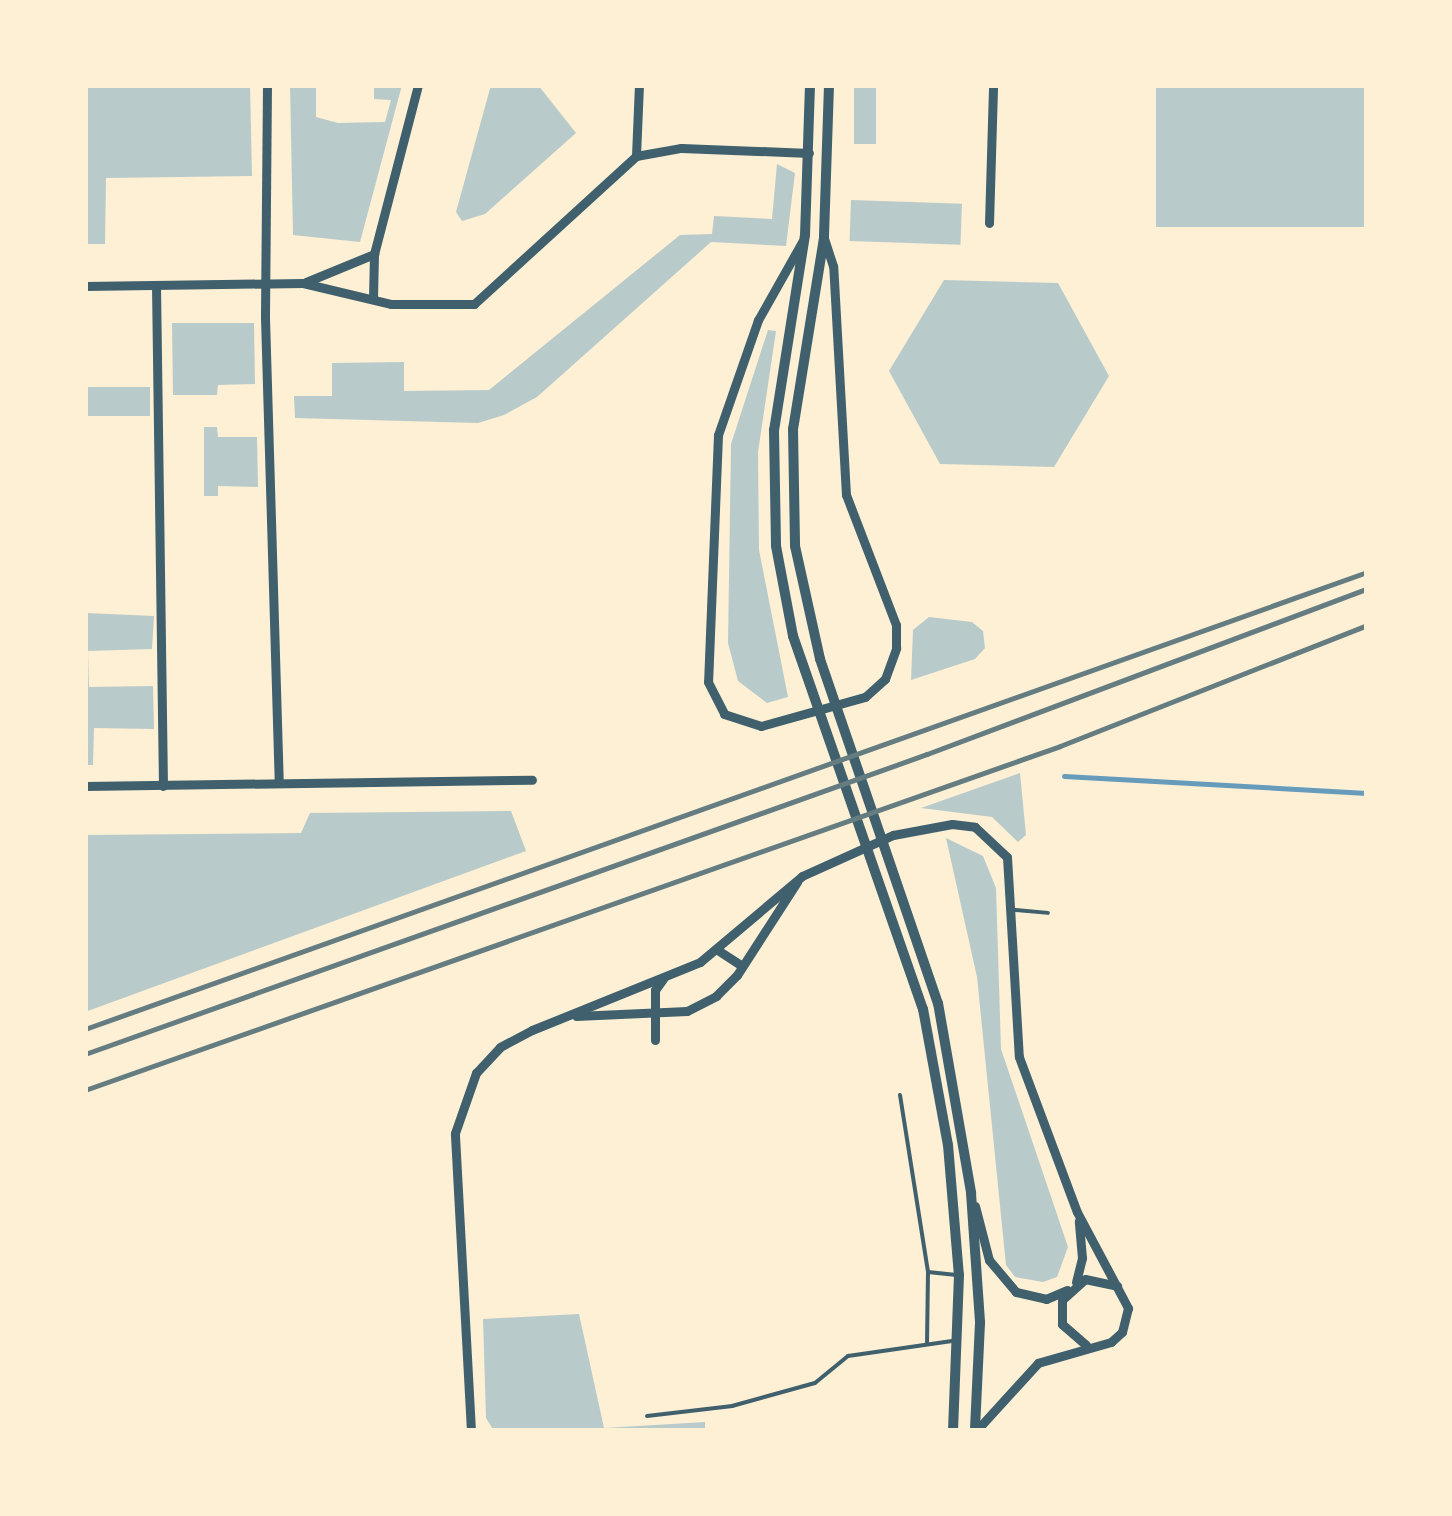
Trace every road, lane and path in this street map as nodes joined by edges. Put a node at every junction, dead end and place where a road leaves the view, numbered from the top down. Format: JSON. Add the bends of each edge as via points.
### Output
{"nodes":[{"id":1,"x":267,"y":85,"type":"edge"},
{"id":2,"x":418,"y":85,"type":"edge"},
{"id":3,"x":640,"y":85,"type":"edge"},
{"id":4,"x":810,"y":85,"type":"edge"},
{"id":5,"x":829,"y":85,"type":"edge"},
{"id":6,"x":992,"y":85,"type":"edge"},
{"id":7,"x":809,"y":153,"type":"junction"},
{"id":8,"x":636,"y":156,"type":"junction"},
{"id":9,"x":989,"y":223,"type":"dead end"},
{"id":10,"x":806,"y":236,"type":"junction"},
{"id":11,"x":824,"y":238,"type":"junction"},
{"id":12,"x":374,"y":254,"type":"junction"},
{"id":13,"x":303,"y":283,"type":"junction"},
{"id":14,"x":267,"y":284,"type":"junction"},
{"id":15,"x":156,"y":285,"type":"junction"},
{"id":16,"x":85,"y":286,"type":"edge"},
{"id":17,"x":374,"y":298,"type":"junction"},
{"id":18,"x":532,"y":780,"type":"dead end"},
{"id":19,"x":279,"y":782,"type":"junction"},
{"id":20,"x":85,"y":786,"type":"edge"},
{"id":21,"x":163,"y":786,"type":"junction"},
{"id":22,"x":802,"y":876,"type":"junction"},
{"id":23,"x":1014,"y":910,"type":"junction"},
{"id":24,"x":1048,"y":913,"type":"dead end"},
{"id":25,"x":716,"y":949,"type":"junction"},
{"id":26,"x":742,"y":966,"type":"junction"},
{"id":27,"x":664,"y":977,"type":"junction"},
{"id":28,"x":652,"y":1014,"type":"junction"},
{"id":29,"x":566,"y":1016,"type":"junction"},
{"id":30,"x":655,"y":1040,"type":"dead end"},
{"id":31,"x":900,"y":1095,"type":"dead end"},
{"id":32,"x":971,"y":1194,"type":"junction"},
{"id":33,"x":1077,"y":1212,"type":"junction"},
{"id":34,"x":928,"y":1272,"type":"junction"},
{"id":35,"x":959,"y":1275,"type":"junction"},
{"id":36,"x":1072,"y":1286,"type":"junction"},
{"id":37,"x":1118,"y":1287,"type":"junction"},
{"id":38,"x":958,"y":1340,"type":"junction"},
{"id":39,"x":926,"y":1342,"type":"junction"},
{"id":40,"x":1088,"y":1346,"type":"junction"},
{"id":41,"x":648,"y":1416,"type":"dead end"},
{"id":42,"x":469,"y":1426,"type":"edge"},
{"id":43,"x":953,"y":1431,"type":"edge"},
{"id":44,"x":975,"y":1431,"type":"edge"}],
"edges":[{"from":1,"to":14,"type":"street"},
{"from":2,"to":12,"type":"street"},
{"from":3,"to":8,"type":"street"},
{"from":4,"to":7,"type":"street"},
{"from":5,"to":11,"type":"street"},
{"from":6,"to":9,"type":"street"},
{"from":7,"to":8,"type":"street","via":[[681,148]]},
{"from":7,"to":10,"type":"street"},
{"from":8,"to":17,"type":"street","via":[[474,304]]},
{"from":10,"to":11,"type":"street","via":[[758,320],[718,435],[706,652],[714,702],[724,714],[762,726],[865,697],[894,664],[896,625],[846,495],[832,266]]},
{"from":10,"to":35,"type":"street","via":[[777,402],[772,489],[786,606],[922,1009],[948,1144]]},
{"from":11,"to":32,"type":"street","via":[[791,484],[800,579],[828,682],[938,1003]]},
{"from":12,"to":13,"type":"street"},
{"from":12,"to":17,"type":"street"},
{"from":13,"to":14,"type":"street"},
{"from":13,"to":17,"type":"street"},
{"from":14,"to":15,"type":"street"},
{"from":14,"to":19,"type":"street"},
{"from":15,"to":16,"type":"street"},
{"from":15,"to":21,"type":"street"},
{"from":18,"to":19,"type":"street"},
{"from":19,"to":21,"type":"street"},
{"from":20,"to":21,"type":"street"},
{"from":22,"to":23,"type":"street","via":[[922,826],[974,827],[1007,858]]},
{"from":22,"to":25,"type":"street"},
{"from":22,"to":26,"type":"street"},
{"from":23,"to":24,"type":"lane"},
{"from":23,"to":33,"type":"street","via":[[1019,1057]]},
{"from":25,"to":26,"type":"street"},
{"from":25,"to":27,"type":"street"},
{"from":26,"to":28,"type":"street","via":[[716,996],[687,1011]]},
{"from":27,"to":28,"type":"street"},
{"from":27,"to":29,"type":"street"},
{"from":28,"to":29,"type":"street"},
{"from":28,"to":30,"type":"street"},
{"from":29,"to":42,"type":"street","via":[[500,1047],[464,1098],[455,1134]]},
{"from":31,"to":34,"type":"lane"},
{"from":32,"to":36,"type":"street","via":[[989,1260],[1006,1283],[1029,1298]]},
{"from":32,"to":44,"type":"street","via":[[980,1322]]},
{"from":33,"to":36,"type":"street","via":[[1082,1239]]},
{"from":33,"to":37,"type":"street"},
{"from":34,"to":35,"type":"lane"},
{"from":34,"to":39,"type":"lane"},
{"from":35,"to":38,"type":"street"},
{"from":36,"to":37,"type":"street","via":[[1096,1277]]},
{"from":36,"to":40,"type":"street","via":[[1062,1324]]},
{"from":37,"to":40,"type":"street","via":[[1128,1308],[1122,1332]]},
{"from":38,"to":39,"type":"lane"},
{"from":38,"to":43,"type":"street"},
{"from":39,"to":41,"type":"lane","via":[[848,1356],[814,1383],[732,1406]]},
{"from":40,"to":44,"type":"street","via":[[1038,1363]]}]}
